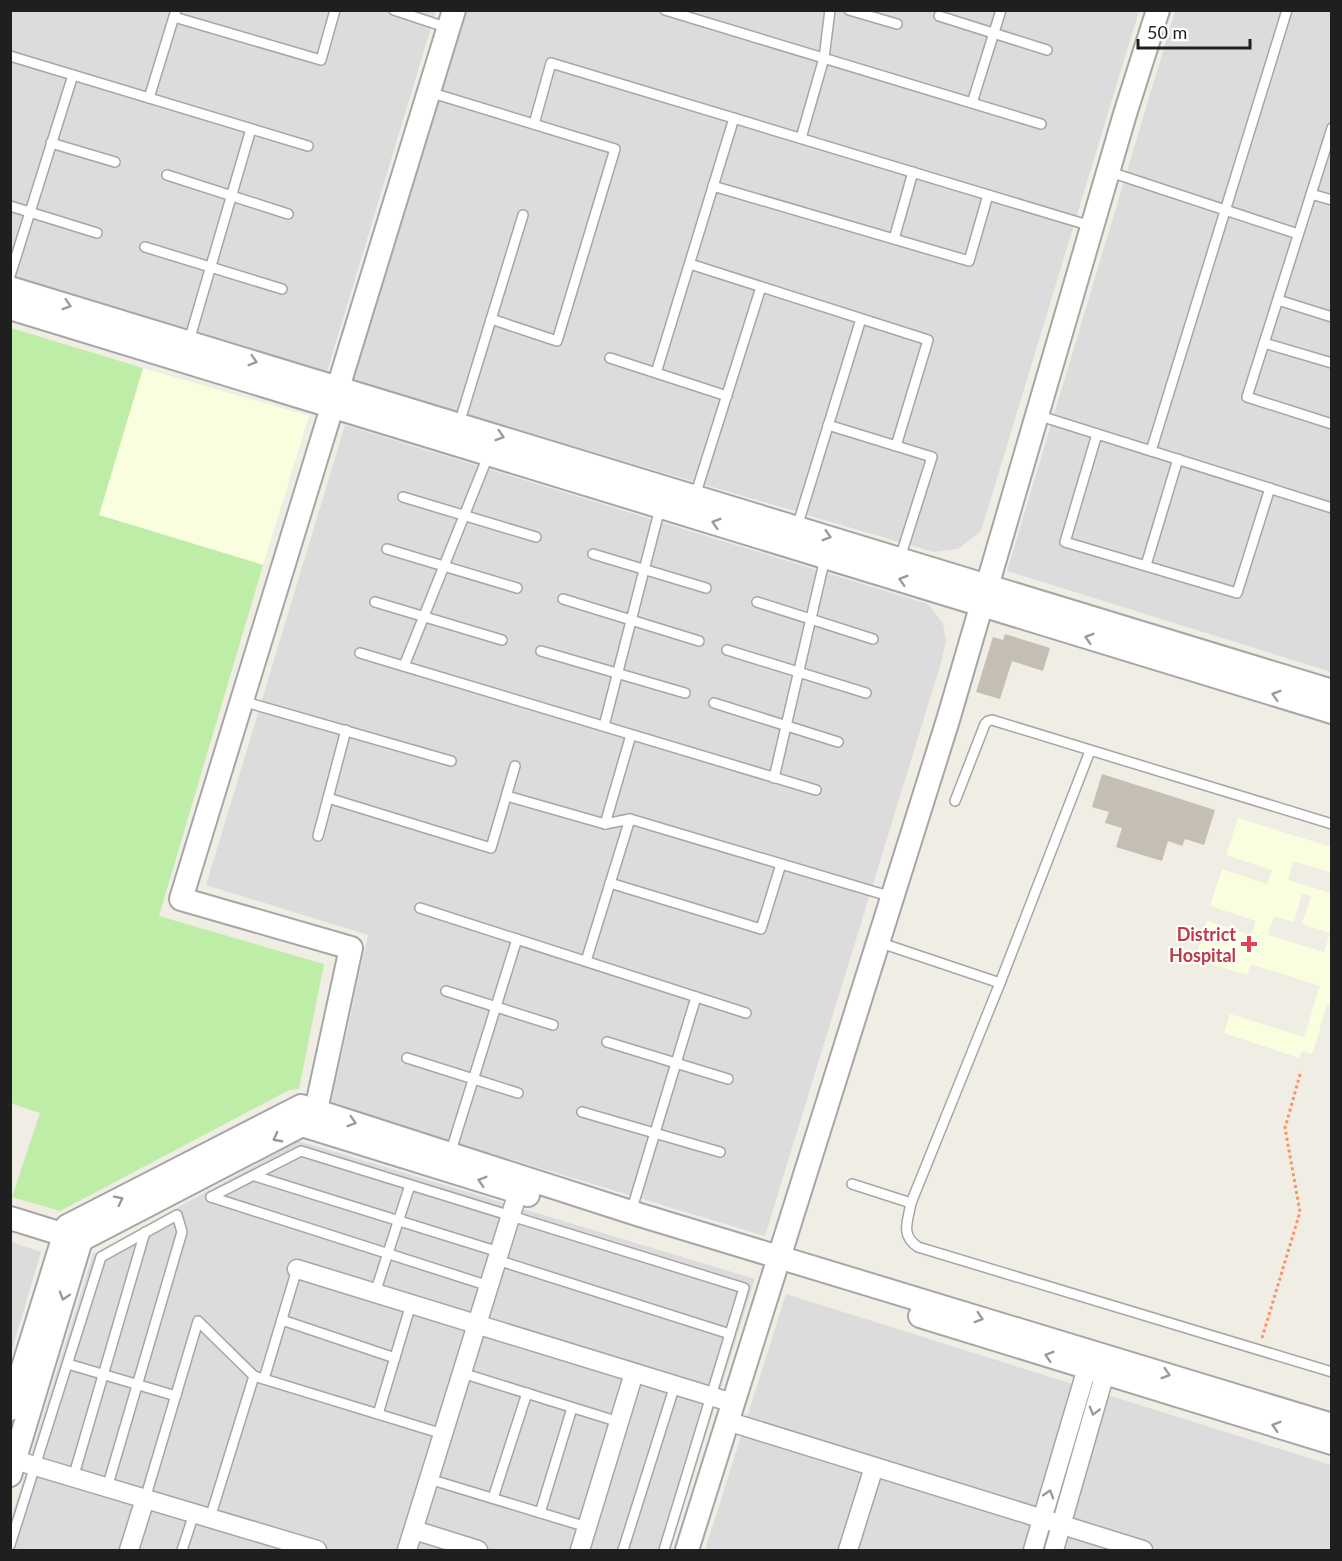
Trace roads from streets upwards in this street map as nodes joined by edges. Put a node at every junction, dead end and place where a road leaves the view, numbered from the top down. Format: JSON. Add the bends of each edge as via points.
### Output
{"nodes":[{"id":1,"x":1158,"y":10,"type":"edge"},
{"id":2,"x":451,"y":19,"type":"edge"},
{"id":3,"x":10,"y":288,"type":"edge"},
{"id":4,"x":10,"y":308,"type":"edge"},
{"id":5,"x":335,"y":396,"type":"junction"},
{"id":6,"x":985,"y":595,"type":"junction"},
{"id":7,"x":1332,"y":691,"type":"edge"},
{"id":8,"x":1332,"y":712,"type":"edge"},
{"id":9,"x":314,"y":1119,"type":"junction"},
{"id":10,"x":518,"y":1192,"type":"junction"},
{"id":11,"x":10,"y":1218,"type":"edge"},
{"id":12,"x":73,"y":1238,"type":"junction"},
{"id":13,"x":776,"y":1264,"type":"junction"},
{"id":14,"x":297,"y":1269,"type":"road end"},
{"id":15,"x":477,"y":1324,"type":"junction"},
{"id":16,"x":1098,"y":1365,"type":"junction"},
{"id":17,"x":634,"y":1373,"type":"junction"},
{"id":18,"x":14,"y":1384,"type":"edge"},
{"id":19,"x":10,"y":1409,"type":"edge"},
{"id":20,"x":730,"y":1412,"type":"junction"},
{"id":21,"x":1332,"y":1425,"type":"edge"},
{"id":22,"x":1332,"y":1443,"type":"edge"},
{"id":23,"x":20,"y":1467,"type":"edge"},
{"id":24,"x":874,"y":1467,"type":"junction"},
{"id":25,"x":145,"y":1499,"type":"junction"},
{"id":26,"x":1042,"y":1519,"type":"junction"},
{"id":27,"x":1061,"y":1525,"type":"junction"},
{"id":28,"x":414,"y":1530,"type":"junction"},
{"id":29,"x":296,"y":1547,"type":"edge"},
{"id":30,"x":454,"y":1547,"type":"edge"},
{"id":31,"x":129,"y":1551,"type":"edge"},
{"id":32,"x":317,"y":1551,"type":"edge"},
{"id":33,"x":408,"y":1551,"type":"edge"},
{"id":34,"x":478,"y":1551,"type":"edge"},
{"id":35,"x":580,"y":1551,"type":"edge"},
{"id":36,"x":687,"y":1551,"type":"edge"},
{"id":37,"x":848,"y":1551,"type":"edge"},
{"id":38,"x":1033,"y":1551,"type":"edge"},
{"id":39,"x":1054,"y":1551,"type":"edge"},
{"id":40,"x":1143,"y":1551,"type":"edge"}],
"edges":[{"from":1,"to":6,"type":"street"},
{"from":2,"to":5,"type":"street"},
{"from":3,"to":5,"type":"street","one_way":true,"via":[[189,341]]},
{"from":4,"to":5,"type":"street"},
{"from":6,"to":5,"type":"street","one_way":true,"via":[[825,557],[489,453]]},
{"from":5,"to":6,"type":"street","one_way":true,"via":[[459,424],[797,527],[900,559]]},
{"from":5,"to":9,"type":"street","via":[[181,899],[351,948]]},
{"from":6,"to":7,"type":"street"},
{"from":8,"to":6,"type":"street","one_way":true},
{"from":6,"to":13,"type":"street"},
{"from":10,"to":9,"type":"street","one_way":true},
{"from":9,"to":12,"type":"street","via":[[301,1106],[67,1226]]},
{"from":9,"to":13,"type":"street","one_way":true,"via":[[450,1154]]},
{"from":10,"to":13,"type":"street"},
{"from":10,"to":15,"type":"street"},
{"from":11,"to":12,"type":"street"},
{"from":12,"to":18,"type":"street"},
{"from":12,"to":23,"type":"street","one_way":true},
{"from":13,"to":16,"type":"street"},
{"from":13,"to":20,"type":"street"},
{"from":14,"to":15,"type":"street"},
{"from":15,"to":17,"type":"street"},
{"from":15,"to":28,"type":"street"},
{"from":16,"to":21,"type":"street","one_way":true},
{"from":22,"to":16,"type":"street","one_way":true},
{"from":26,"to":16,"type":"street","one_way":true},
{"from":16,"to":27,"type":"street","one_way":true},
{"from":17,"to":20,"type":"street","via":[[711,1396]]},
{"from":17,"to":35,"type":"street"},
{"from":18,"to":19,"type":"street"},
{"from":20,"to":24,"type":"street"},
{"from":20,"to":36,"type":"street"},
{"from":23,"to":25,"type":"street"},
{"from":24,"to":26,"type":"street"},
{"from":24,"to":37,"type":"street"},
{"from":25,"to":29,"type":"street"},
{"from":25,"to":31,"type":"street"},
{"from":26,"to":27,"type":"street"},
{"from":26,"to":38,"type":"street"},
{"from":27,"to":39,"type":"street"},
{"from":27,"to":40,"type":"street"},
{"from":28,"to":30,"type":"street"},
{"from":28,"to":33,"type":"street"},
{"from":29,"to":32,"type":"street"},
{"from":30,"to":34,"type":"street"}]}
